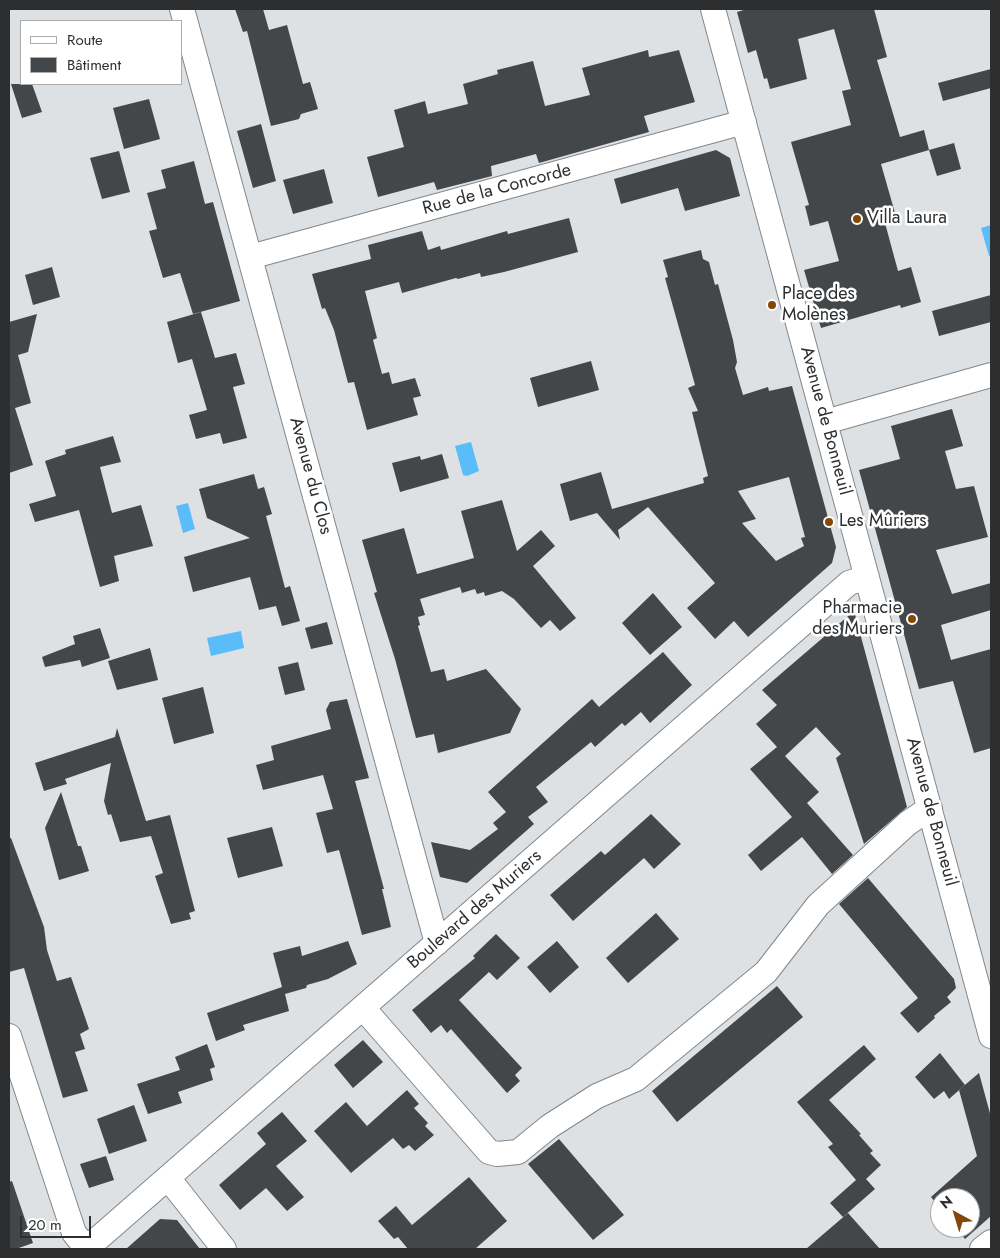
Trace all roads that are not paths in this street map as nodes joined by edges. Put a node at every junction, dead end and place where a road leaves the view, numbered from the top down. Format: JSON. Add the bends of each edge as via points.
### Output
{"nodes":[{"id":1,"x":182,"y":9,"type":"edge"},
{"id":2,"x":713,"y":9,"type":"edge"},
{"id":3,"x":744,"y":122,"type":"junction"},
{"id":4,"x":250,"y":257,"type":"junction"},
{"id":5,"x":991,"y":375,"type":"edge"},
{"id":6,"x":825,"y":422,"type":"junction"},
{"id":7,"x":867,"y":577,"type":"junction"},
{"id":8,"x":930,"y":808,"type":"junction"},
{"id":9,"x":437,"y":943,"type":"junction"},
{"id":10,"x":982,"y":969,"type":"edge"},
{"id":11,"x":363,"y":1008,"type":"junction"},
{"id":12,"x":9,"y":1036,"type":"edge"},
{"id":13,"x":991,"y":1036,"type":"edge"},
{"id":14,"x":168,"y":1178,"type":"junction"},
{"id":15,"x":991,"y":1242,"type":"edge"},
{"id":16,"x":86,"y":1249,"type":"edge"},
{"id":17,"x":224,"y":1249,"type":"edge"},
{"id":18,"x":982,"y":1249,"type":"edge"}],
"edges":[{"from":1,"to":4,"type":"street","name":"Avenue du Clos"},
{"from":2,"to":3,"type":"street","name":"Avenue de Bonneuil"},
{"from":3,"to":4,"type":"street","name":"Rue de la Concorde"},
{"from":3,"to":6,"type":"street","name":"Avenue de Bonneuil"},
{"from":4,"to":9,"type":"street","name":"Avenue du Clos"},
{"from":5,"to":6,"type":"street"},
{"from":6,"to":7,"type":"street","name":"Avenue de Bonneuil"},
{"from":7,"to":8,"type":"street","name":"Avenue de Bonneuil"},
{"from":7,"to":9,"type":"street","name":"Boulevard des Muriers","via":[[849,583]]},
{"from":8,"to":10,"type":"street","name":"Avenue de Bonneuil"},
{"from":8,"to":11,"type":"street","via":[[818,904],[766,972],[636,1079],[597,1096],[550,1126],[518,1152],[489,1152]]},
{"from":9,"to":11,"type":"street","name":"Boulevard des Muriers"},
{"from":10,"to":13,"type":"street","name":"Avenue de Bonneuil"},
{"from":11,"to":14,"type":"street","name":"Boulevard des Muriers"},
{"from":12,"to":16,"type":"street","via":[[74,1233]]},
{"from":14,"to":16,"type":"street","name":"Boulevard des Muriers"},
{"from":14,"to":17,"type":"street"},
{"from":15,"to":18,"type":"street"}]}
